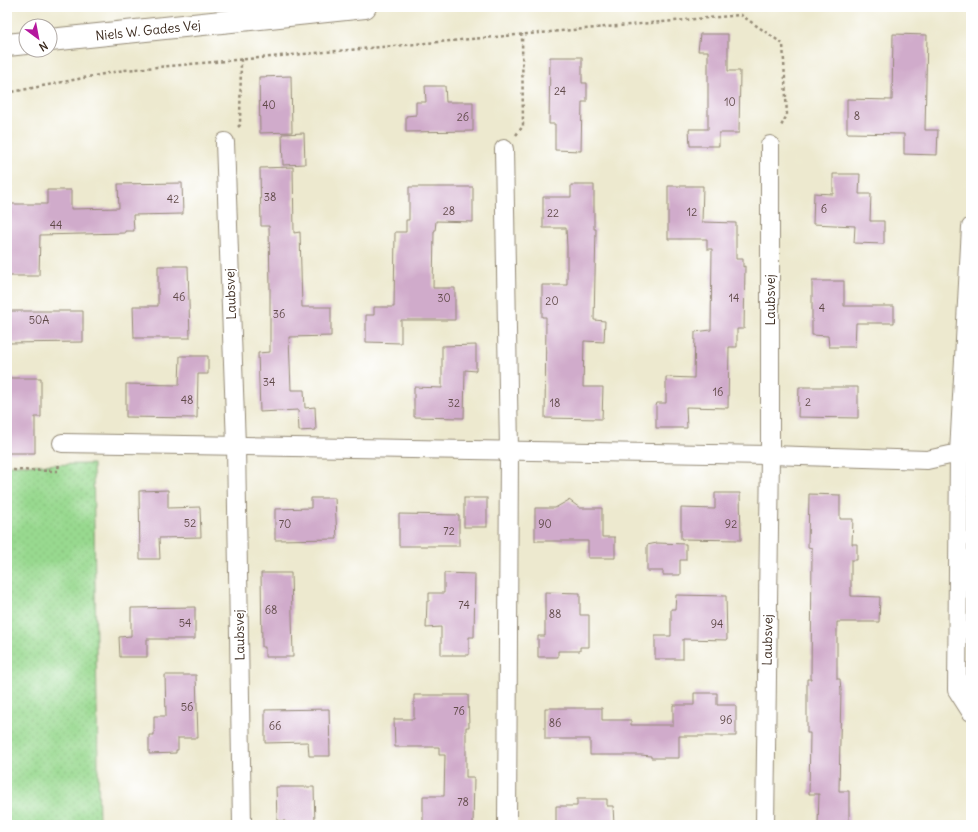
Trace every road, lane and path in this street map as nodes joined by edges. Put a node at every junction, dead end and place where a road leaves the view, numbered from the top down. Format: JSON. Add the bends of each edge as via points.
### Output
{"nodes":[{"id":1,"x":365,"y":7,"type":"edge"},
{"id":2,"x":522,"y":34,"type":"junction"},
{"id":3,"x":58,"y":39,"type":"edge"},
{"id":4,"x":18,"y":44,"type":"edge"},
{"id":5,"x":7,"y":45,"type":"edge"},
{"id":6,"x":241,"y":58,"type":"junction"},
{"id":7,"x":10,"y":73,"type":"dead end"},
{"id":8,"x":12,"y":92,"type":"junction"},
{"id":9,"x":7,"y":94,"type":"edge"},
{"id":10,"x":225,"y":142,"type":"joint"},
{"id":11,"x":770,"y":144,"type":"joint"},
{"id":12,"x":504,"y":149,"type":"joint"},
{"id":13,"x":971,"y":227,"type":"edge"},
{"id":14,"x":62,"y":443,"type":"joint"},
{"id":15,"x":236,"y":445,"type":"junction"},
{"id":16,"x":509,"y":450,"type":"junction"},
{"id":17,"x":965,"y":453,"type":"edge"},
{"id":18,"x":770,"y":455,"type":"junction"},
{"id":19,"x":7,"y":470,"type":"edge"},
{"id":20,"x":964,"y":572,"type":"edge"},
{"id":21,"x":971,"y":712,"type":"edge"},
{"id":22,"x":242,"y":825,"type":"edge"},
{"id":23,"x":507,"y":825,"type":"edge"},
{"id":24,"x":765,"y":825,"type":"edge"}],
"edges":[{"from":1,"to":3,"type":"street","name":"Niels W. Gades Vej"},
{"from":2,"to":6,"type":"path"},
{"from":2,"to":11,"type":"path","via":[[741,14],[784,44],[787,115]]},
{"from":2,"to":12,"type":"path","via":[[523,126]]},
{"from":4,"to":5,"type":"street"},
{"from":6,"to":8,"type":"path","via":[[124,70]]},
{"from":6,"to":10,"type":"path","via":[[240,125]]},
{"from":7,"to":8,"type":"path"},
{"from":8,"to":9,"type":"path"},
{"from":10,"to":15,"type":"street","name":"Laubsvej"},
{"from":11,"to":18,"type":"street","name":"Laubsvej"},
{"from":12,"to":16,"type":"street"},
{"from":13,"to":17,"type":"street"},
{"from":14,"to":15,"type":"street"},
{"from":14,"to":19,"type":"path","via":[[58,470]]},
{"from":15,"to":16,"type":"street"},
{"from":15,"to":22,"type":"street","name":"Laubsvej"},
{"from":16,"to":18,"type":"street"},
{"from":16,"to":23,"type":"street"},
{"from":17,"to":18,"type":"street","via":[[927,460]]},
{"from":17,"to":20,"type":"street"},
{"from":18,"to":24,"type":"street","name":"Laubsvej"},
{"from":20,"to":21,"type":"street","via":[[957,690]]}]}
